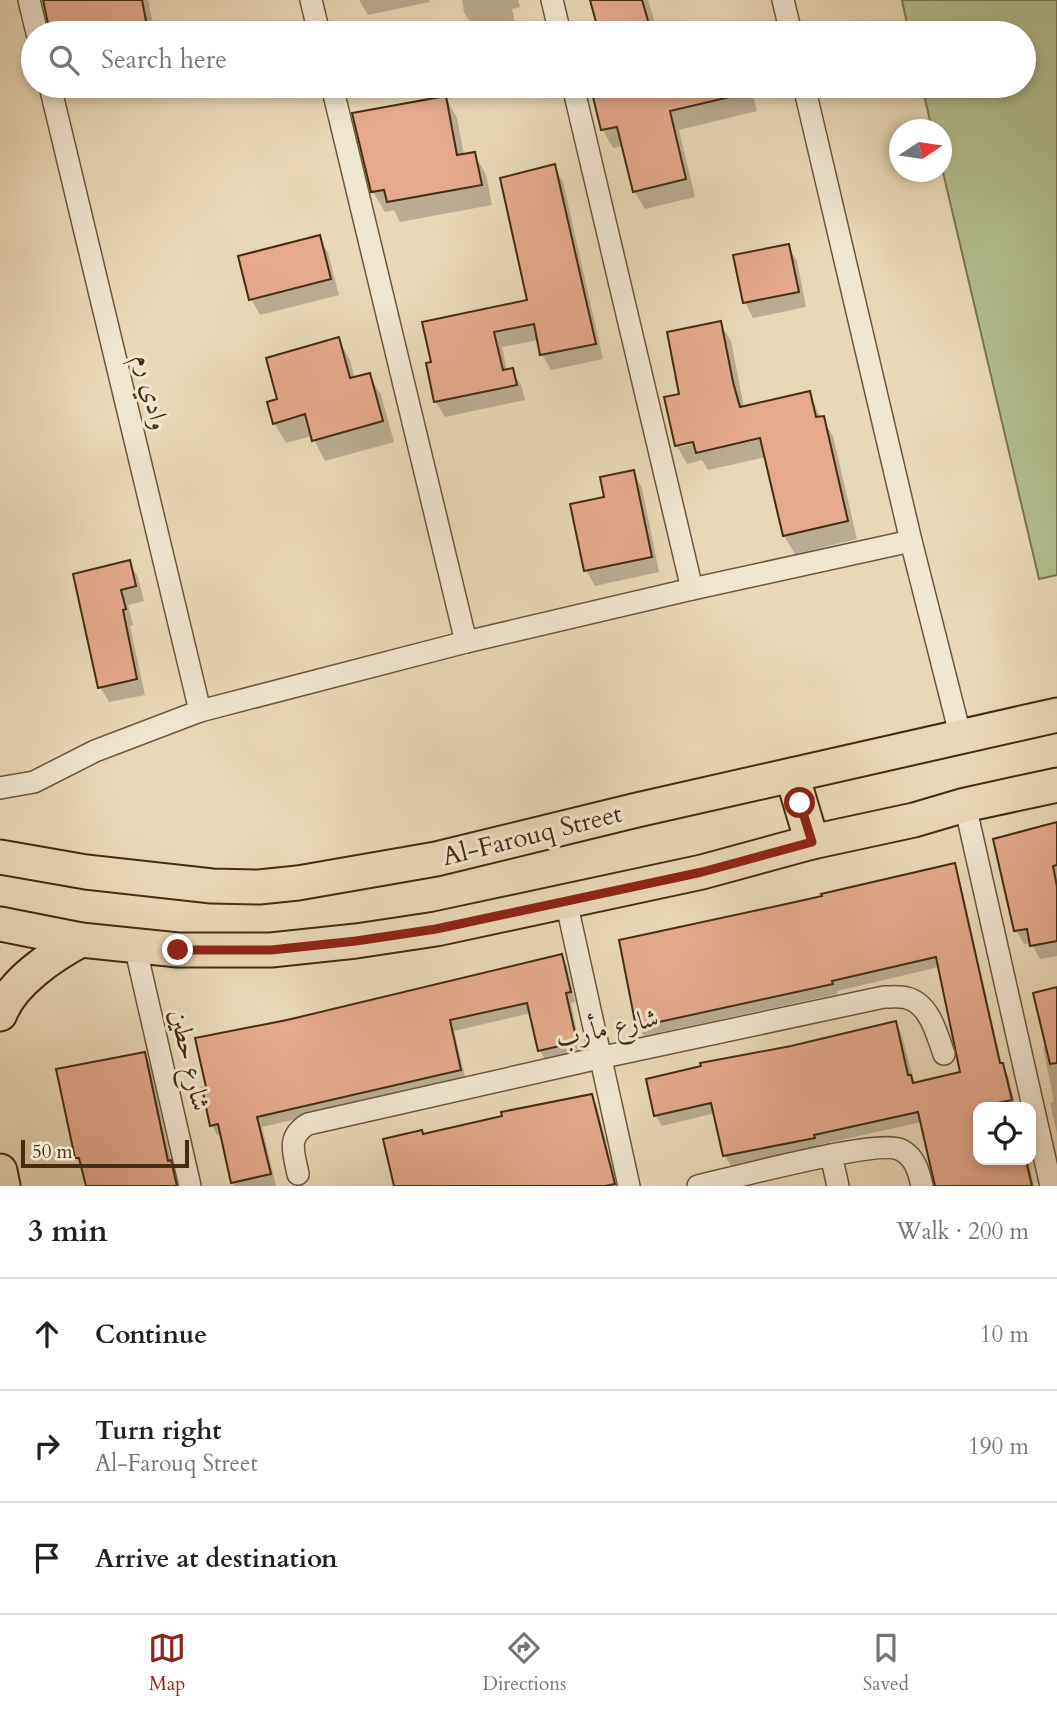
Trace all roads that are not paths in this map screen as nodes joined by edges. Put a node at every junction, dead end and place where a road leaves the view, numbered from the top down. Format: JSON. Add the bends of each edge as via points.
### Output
{"nodes":[{"id":1,"x":29,"y":0,"type":"edge"},
{"id":2,"x":311,"y":0,"type":"edge"},
{"id":3,"x":552,"y":0,"type":"edge"},
{"id":4,"x":783,"y":0,"type":"edge"},
{"id":5,"x":34,"y":21,"type":"edge"},
{"id":6,"x":316,"y":21,"type":"edge"},
{"id":7,"x":557,"y":21,"type":"edge"},
{"id":8,"x":788,"y":21,"type":"edge"},
{"id":9,"x":53,"y":98,"type":"edge"},
{"id":10,"x":335,"y":98,"type":"edge"},
{"id":11,"x":576,"y":98,"type":"edge"},
{"id":12,"x":807,"y":98,"type":"edge"},
{"id":13,"x":911,"y":541,"type":"junction"},
{"id":14,"x":692,"y":589,"type":"junction"},
{"id":15,"x":466,"y":642,"type":"junction"},
{"id":16,"x":200,"y":711,"type":"junction"},
{"id":17,"x":1057,"y":715,"type":"edge"},
{"id":18,"x":961,"y":738,"type":"junction"},
{"id":19,"x":792,"y":775,"type":"junction"},
{"id":20,"x":1057,"y":785,"type":"edge"},
{"id":21,"x":0,"y":788,"type":"edge"},
{"id":22,"x":965,"y":805,"type":"junction"},
{"id":23,"x":812,"y":842,"type":"junction"},
{"id":24,"x":0,"y":857,"type":"edge"},
{"id":25,"x":566,"y":901,"type":"junction"},
{"id":26,"x":0,"y":924,"type":"edge"},
{"id":27,"x":81,"y":940,"type":"junction"},
{"id":28,"x":135,"y":946,"type":"junction"},
{"id":29,"x":0,"y":1014,"type":"edge"},
{"id":30,"x":944,"y":1054,"type":"dead end"},
{"id":31,"x":599,"y":1058,"type":"junction"},
{"id":32,"x":831,"y":1155,"type":"junction"},
{"id":33,"x":0,"y":1171,"type":"edge"},
{"id":34,"x":298,"y":1174,"type":"dead end"},
{"id":35,"x":3,"y":1186,"type":"edge"},
{"id":36,"x":190,"y":1186,"type":"edge"},
{"id":37,"x":629,"y":1186,"type":"edge"},
{"id":38,"x":698,"y":1186,"type":"edge"},
{"id":39,"x":838,"y":1186,"type":"edge"},
{"id":40,"x":922,"y":1186,"type":"edge"},
{"id":41,"x":1051,"y":1186,"type":"edge"}],
"edges":[{"from":1,"to":5,"type":"street"},
{"from":2,"to":6,"type":"street"},
{"from":3,"to":7,"type":"street"},
{"from":4,"to":8,"type":"street"},
{"from":9,"to":16,"type":"street","name":"وادي رم"},
{"from":10,"to":15,"type":"street"},
{"from":11,"to":14,"type":"street"},
{"from":12,"to":13,"type":"street"},
{"from":13,"to":14,"type":"street"},
{"from":13,"to":18,"type":"street"},
{"from":14,"to":15,"type":"street"},
{"from":15,"to":16,"type":"street"},
{"from":16,"to":21,"type":"street","via":[[96,751],[34,782]]},
{"from":17,"to":18,"type":"main road","name":"Al-Farouq Street"},
{"from":18,"to":19,"type":"main road","name":"Al-Farouq Street"},
{"from":19,"to":23,"type":"main road"},
{"from":19,"to":24,"type":"main road","name":"Al-Farouq Street","via":[[436,859],[298,883],[212,886]]},
{"from":20,"to":22,"type":"main road"},
{"from":22,"to":23,"type":"main road"},
{"from":22,"to":41,"type":"street"},
{"from":23,"to":25,"type":"main road","via":[[702,872]]},
{"from":25,"to":28,"type":"main road","via":[[436,929],[271,950]]},
{"from":25,"to":31,"type":"street"},
{"from":26,"to":27,"type":"main road"},
{"from":27,"to":28,"type":"main road"},
{"from":27,"to":29,"type":"main road","via":[[52,956],[22,983]]},
{"from":28,"to":36,"type":"street","name":"شارع حطين"},
{"from":30,"to":31,"type":"street","name":"شارع مأرب","via":[[923,1009],[908,998],[884,997]]},
{"from":31,"to":34,"type":"street","name":"شارع مأرب","via":[[308,1124],[293,1140]]},
{"from":31,"to":37,"type":"street"},
{"from":32,"to":38,"type":"street"},
{"from":32,"to":39,"type":"street"},
{"from":32,"to":40,"type":"street","via":[[888,1146],[902,1150],[918,1168]]},
{"from":33,"to":35,"type":"main road"}]}
